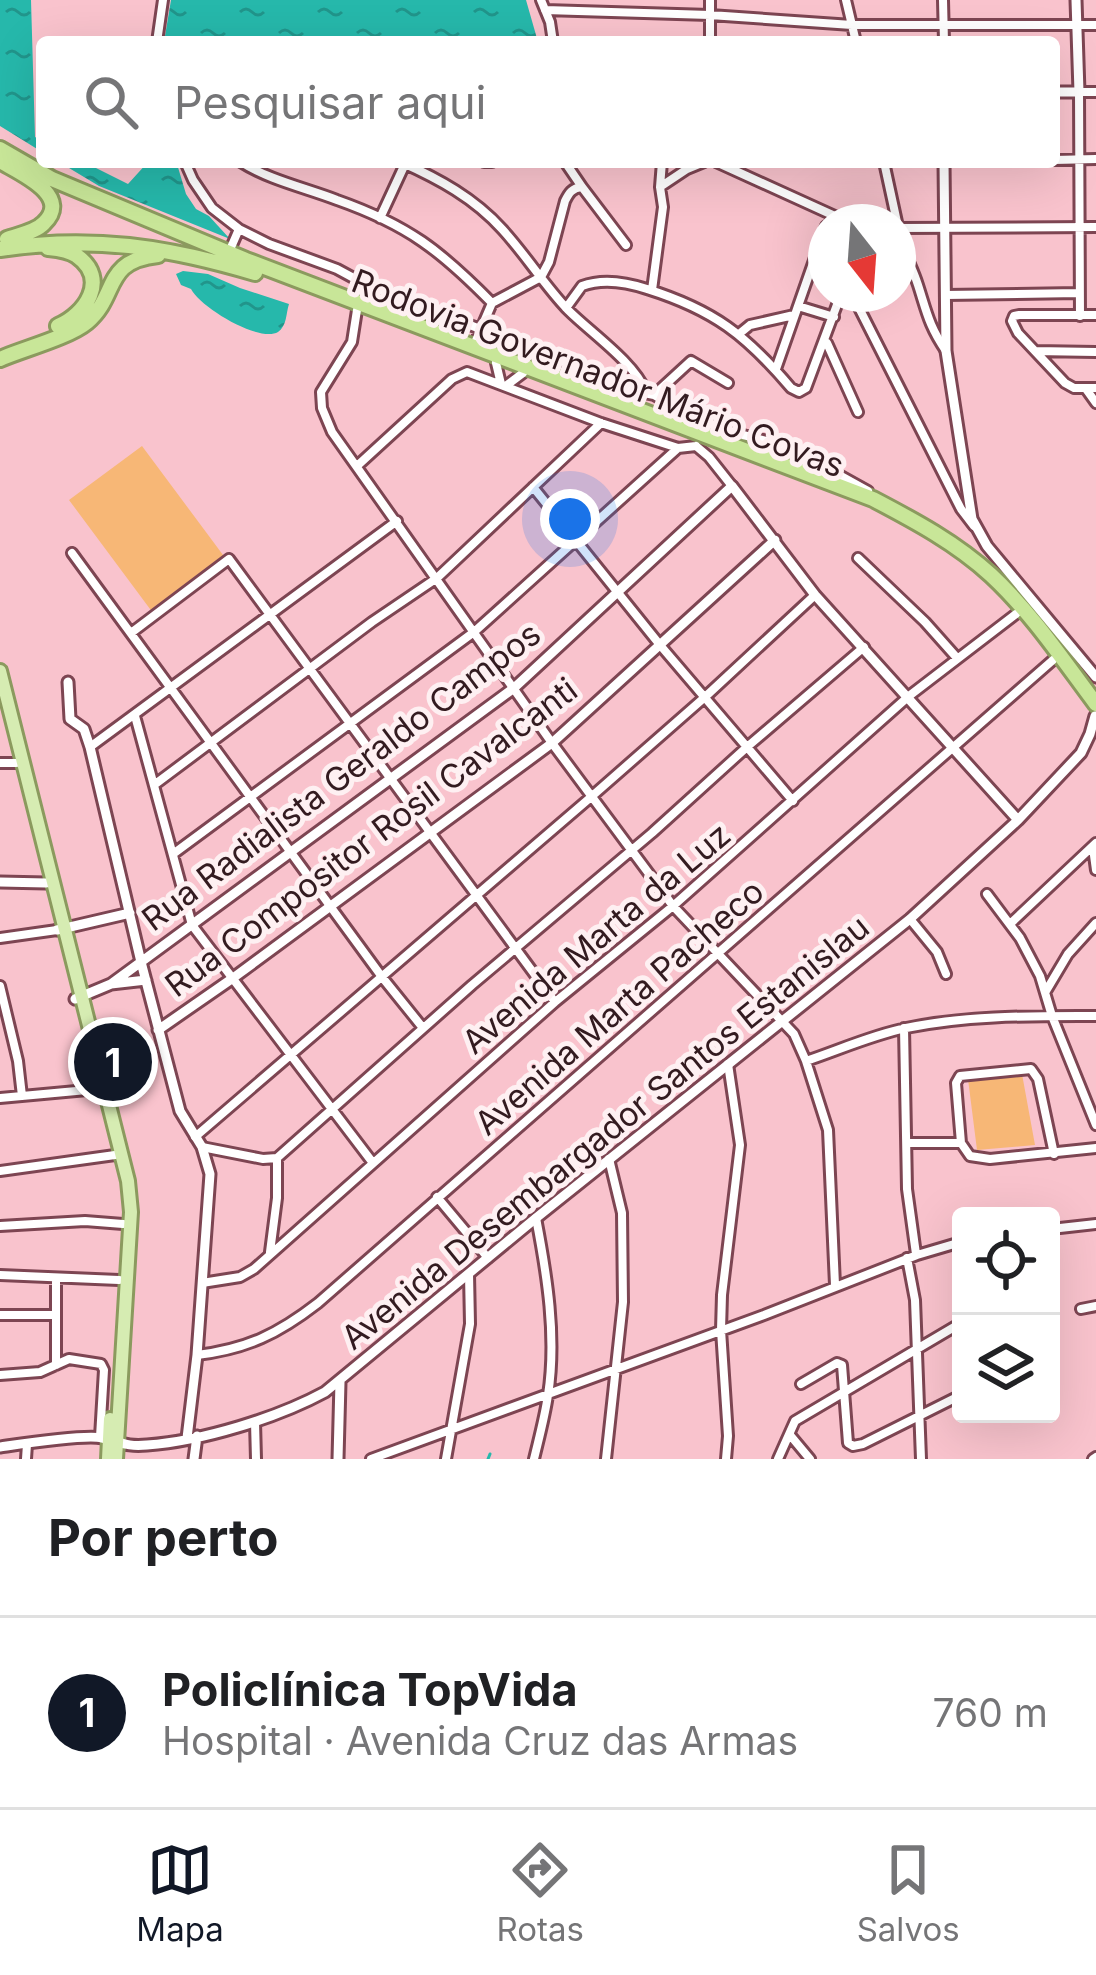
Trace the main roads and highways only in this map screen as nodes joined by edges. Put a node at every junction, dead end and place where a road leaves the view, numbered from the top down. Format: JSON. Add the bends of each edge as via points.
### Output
{"nodes":[{"id":1,"x":0,"y":149,"type":"edge"},
{"id":2,"x":0,"y":161,"type":"edge"},
{"id":3,"x":2,"y":243,"type":"edge"},
{"id":4,"x":31,"y":244,"type":"junction"},
{"id":5,"x":192,"y":255,"type":"junction"},
{"id":6,"x":246,"y":260,"type":"junction"},
{"id":7,"x":356,"y":305,"type":"junction"},
{"id":8,"x":0,"y":349,"type":"edge"},
{"id":9,"x":0,"y":359,"type":"edge"},
{"id":10,"x":0,"y":671,"type":"edge"},
{"id":11,"x":1088,"y":676,"type":"edge"},
{"id":12,"x":0,"y":701,"type":"edge"},
{"id":13,"x":1096,"y":704,"type":"edge"},
{"id":14,"x":1095,"y":716,"type":"edge"},
{"id":15,"x":61,"y":929,"type":"junction"},
{"id":16,"x":79,"y":997,"type":"junction"},
{"id":17,"x":110,"y":1448,"type":"edge"}],
"edges":[{"from":1,"to":6,"type":"highway","via":[[108,205]]},
{"from":2,"to":3,"type":"highway","via":[[51,201],[43,224]]},
{"from":3,"to":4,"type":"highway","name":"Rodovia Governador Mário Covas"},
{"from":3,"to":6,"type":"highway","via":[[114,236]]},
{"from":4,"to":5,"type":"highway","name":"Rodovia Governador Mário Covas","via":[[113,243]]},
{"from":4,"to":8,"type":"highway","via":[[81,259],[91,293],[70,321]]},
{"from":5,"to":7,"type":"highway","name":"Rodovia Governador Mário Covas"},
{"from":5,"to":9,"type":"highway","via":[[133,261],[86,323]]},
{"from":6,"to":7,"type":"highway","name":"Rodovia Governador Mário Covas"},
{"from":7,"to":11,"type":"highway","name":"Rodovia Governador Mário Covas","via":[[596,385],[892,509],[987,571]]},
{"from":7,"to":14,"type":"highway","name":"Rodovia Governador Mário Covas","via":[[878,511],[997,592]]},
{"from":10,"to":15,"type":"main road"},
{"from":11,"to":13,"type":"highway","name":"Rodovia Governador Mário Covas"},
{"from":12,"to":15,"type":"main road"},
{"from":15,"to":16,"type":"main road"},
{"from":16,"to":17,"type":"main road","via":[[122,1192]]},
{"from":16,"to":17,"type":"main road","via":[[130,1196]]}]}
